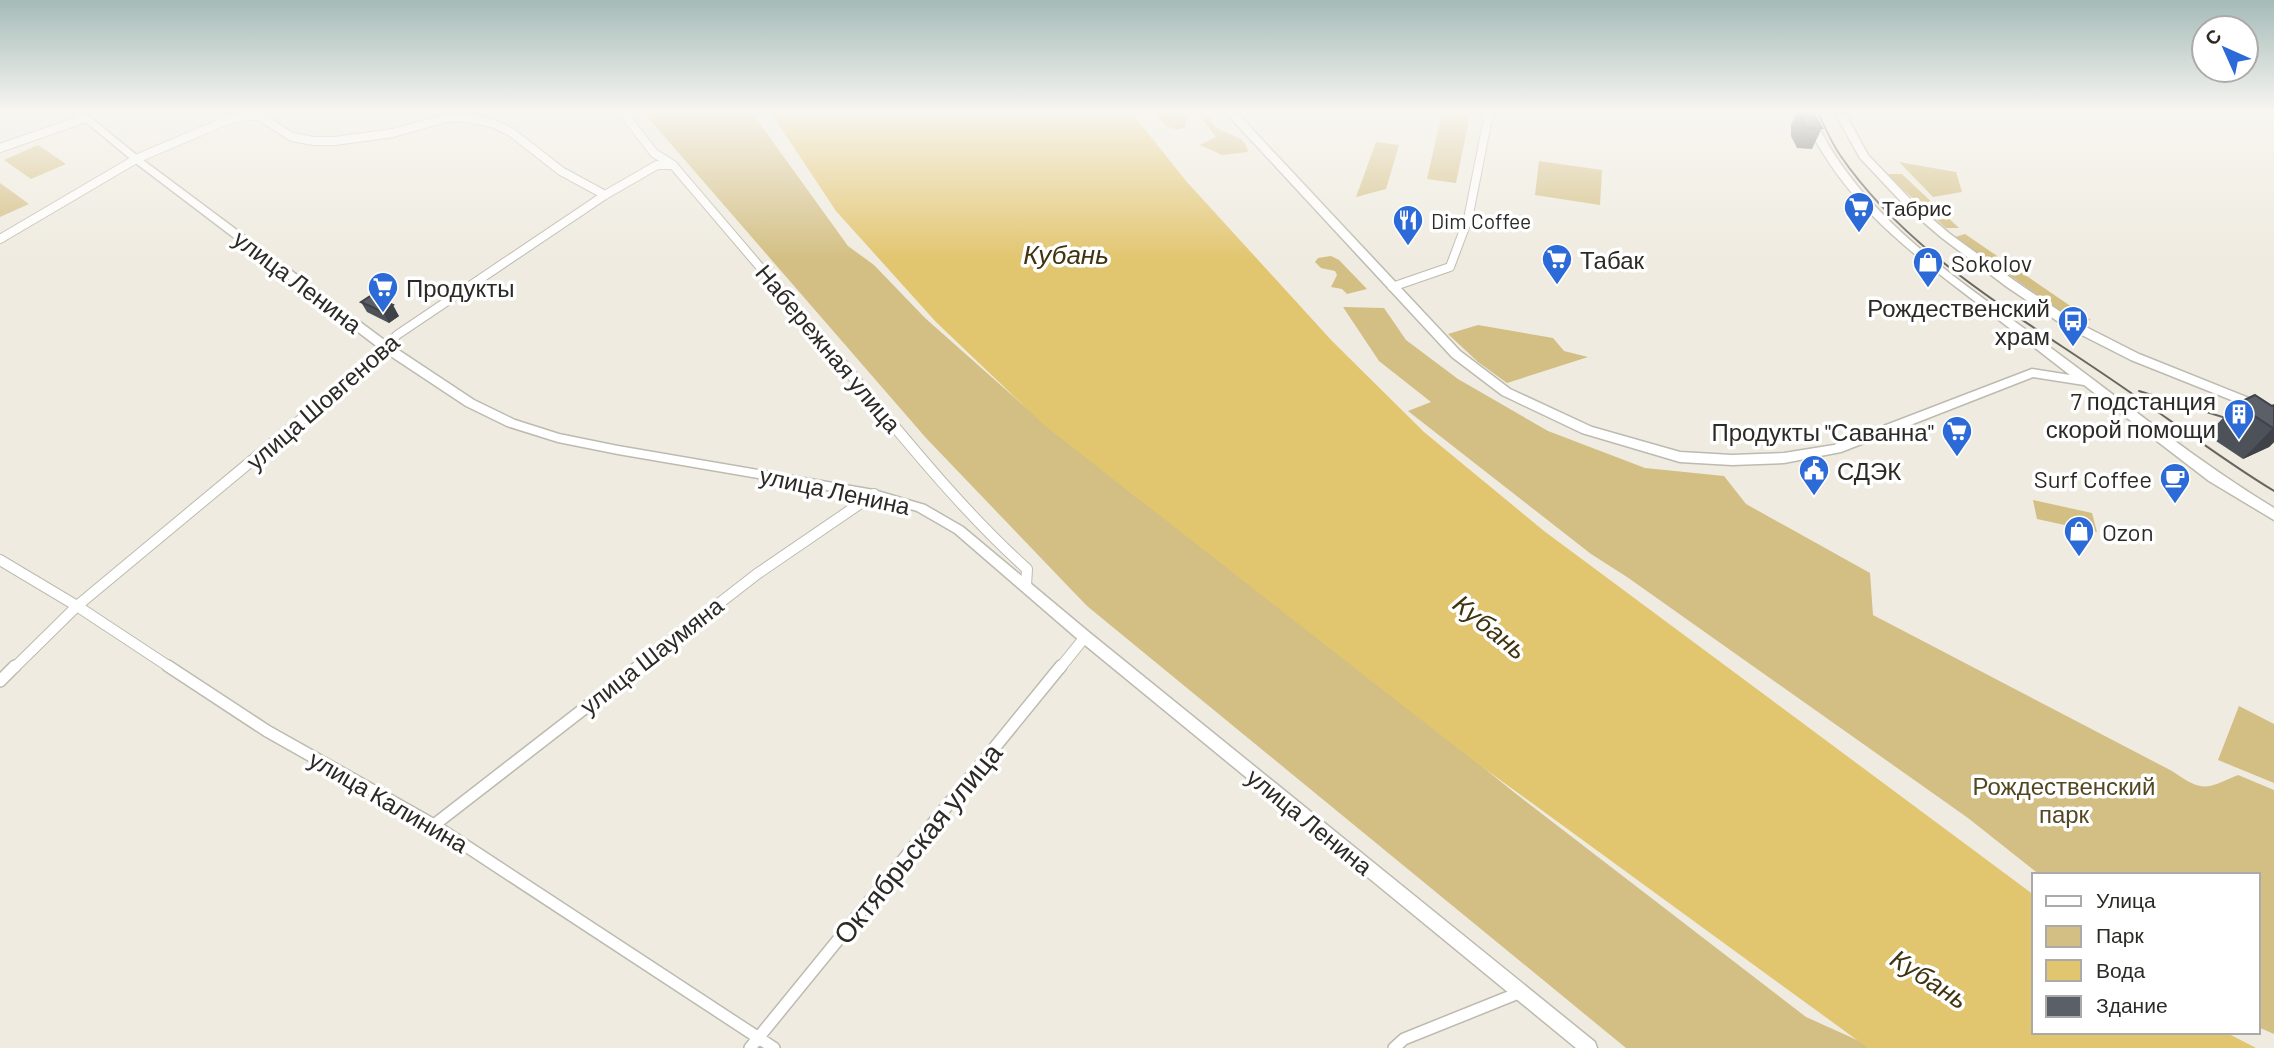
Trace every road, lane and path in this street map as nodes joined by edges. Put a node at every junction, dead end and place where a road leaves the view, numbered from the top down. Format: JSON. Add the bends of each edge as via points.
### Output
{"nodes":[{"id":1,"x":131,"y":162,"type":"edge"},
{"id":2,"x":140,"y":162,"type":"edge"},
{"id":3,"x":548,"y":162,"type":"edge"},
{"id":4,"x":656,"y":162,"type":"edge"},
{"id":5,"x":668,"y":162,"type":"edge"},
{"id":6,"x":1276,"y":162,"type":"edge"},
{"id":7,"x":1479,"y":162,"type":"edge"},
{"id":8,"x":1832,"y":162,"type":"edge"},
{"id":9,"x":1870,"y":162,"type":"edge"},
{"id":10,"x":657,"y":165,"type":"junction"},
{"id":11,"x":673,"y":165,"type":"junction"},
{"id":12,"x":606,"y":195,"type":"junction"},
{"id":13,"x":0,"y":239,"type":"edge"},
{"id":14,"x":1392,"y":287,"type":"junction"},
{"id":15,"x":2035,"y":344,"type":"junction"},
{"id":16,"x":387,"y":348,"type":"junction"},
{"id":17,"x":2032,"y":373,"type":"junction"},
{"id":18,"x":2084,"y":381,"type":"junction"},
{"id":19,"x":2274,"y":413,"type":"edge"},
{"id":20,"x":874,"y":494,"type":"junction"},
{"id":21,"x":2274,"y":515,"type":"edge"},
{"id":22,"x":1,"y":562,"type":"edge"},
{"id":23,"x":1026,"y":586,"type":"junction"},
{"id":24,"x":77,"y":606,"type":"junction"},
{"id":25,"x":1085,"y":637,"type":"junction"},
{"id":26,"x":0,"y":681,"type":"edge"},
{"id":27,"x":434,"y":825,"type":"junction"},
{"id":28,"x":1521,"y":992,"type":"junction"},
{"id":29,"x":758,"y":1038,"type":"junction"},
{"id":30,"x":750,"y":1048,"type":"edge"},
{"id":31,"x":774,"y":1048,"type":"edge"},
{"id":32,"x":1394,"y":1048,"type":"edge"},
{"id":33,"x":1589,"y":1048,"type":"edge"}],
"edges":[{"from":1,"to":13,"type":"street"},
{"from":2,"to":16,"type":"street","name":"улица Ленина"},
{"from":3,"to":12,"type":"street"},
{"from":4,"to":10,"type":"street"},
{"from":5,"to":11,"type":"street","name":"Набережная улица"},
{"from":6,"to":14,"type":"main road"},
{"from":7,"to":14,"type":"street","via":[[1468,219],[1450,267]]},
{"from":8,"to":15,"type":"main road","via":[[1879,219]]},
{"from":9,"to":19,"type":"main road","via":[[1946,236],[2070,324],[2135,358]]},
{"from":10,"to":11,"type":"street"},
{"from":10,"to":12,"type":"street","name":"улица Шовгенова"},
{"from":11,"to":23,"type":"street","name":"Набережная улица","via":[[943,484],[1027,569]]},
{"from":12,"to":16,"type":"street","name":"улица Шовгенова","via":[[397,335]]},
{"from":14,"to":17,"type":"main road","via":[[1456,354],[1506,392],[1587,430],[1680,457],[1784,458],[1836,449]]},
{"from":15,"to":17,"type":"main road","via":[[2042,357]]},
{"from":15,"to":18,"type":"main road"},
{"from":16,"to":20,"type":"street","name":"улица Ленина","via":[[470,403],[558,438]]},
{"from":16,"to":24,"type":"street","name":"улица Шовгенова"},
{"from":17,"to":18,"type":"main road"},
{"from":18,"to":21,"type":"main road","via":[[2221,482]]},
{"from":20,"to":23,"type":"street","name":"улица Ленина","via":[[921,508],[959,530]]},
{"from":20,"to":27,"type":"street","name":"улица Шаумяна","via":[[757,574]]},
{"from":22,"to":24,"type":"street","name":"улица Калинина"},
{"from":23,"to":25,"type":"street","name":"улица Ленина"},
{"from":24,"to":26,"type":"street","name":"улица Шовгенова"},
{"from":24,"to":27,"type":"street","name":"улица Калинина","via":[[267,731]]},
{"from":25,"to":28,"type":"street","name":"улица Ленина"},
{"from":25,"to":29,"type":"street","name":"Октябрьская улица"},
{"from":27,"to":29,"type":"street","name":"улица Калинина"},
{"from":28,"to":32,"type":"street","via":[[1404,1039]]},
{"from":28,"to":33,"type":"street","name":"улица Ленина"},
{"from":29,"to":30,"type":"street","name":"Октябрьская улица"},
{"from":29,"to":31,"type":"street","name":"улица Калинина"}]}
